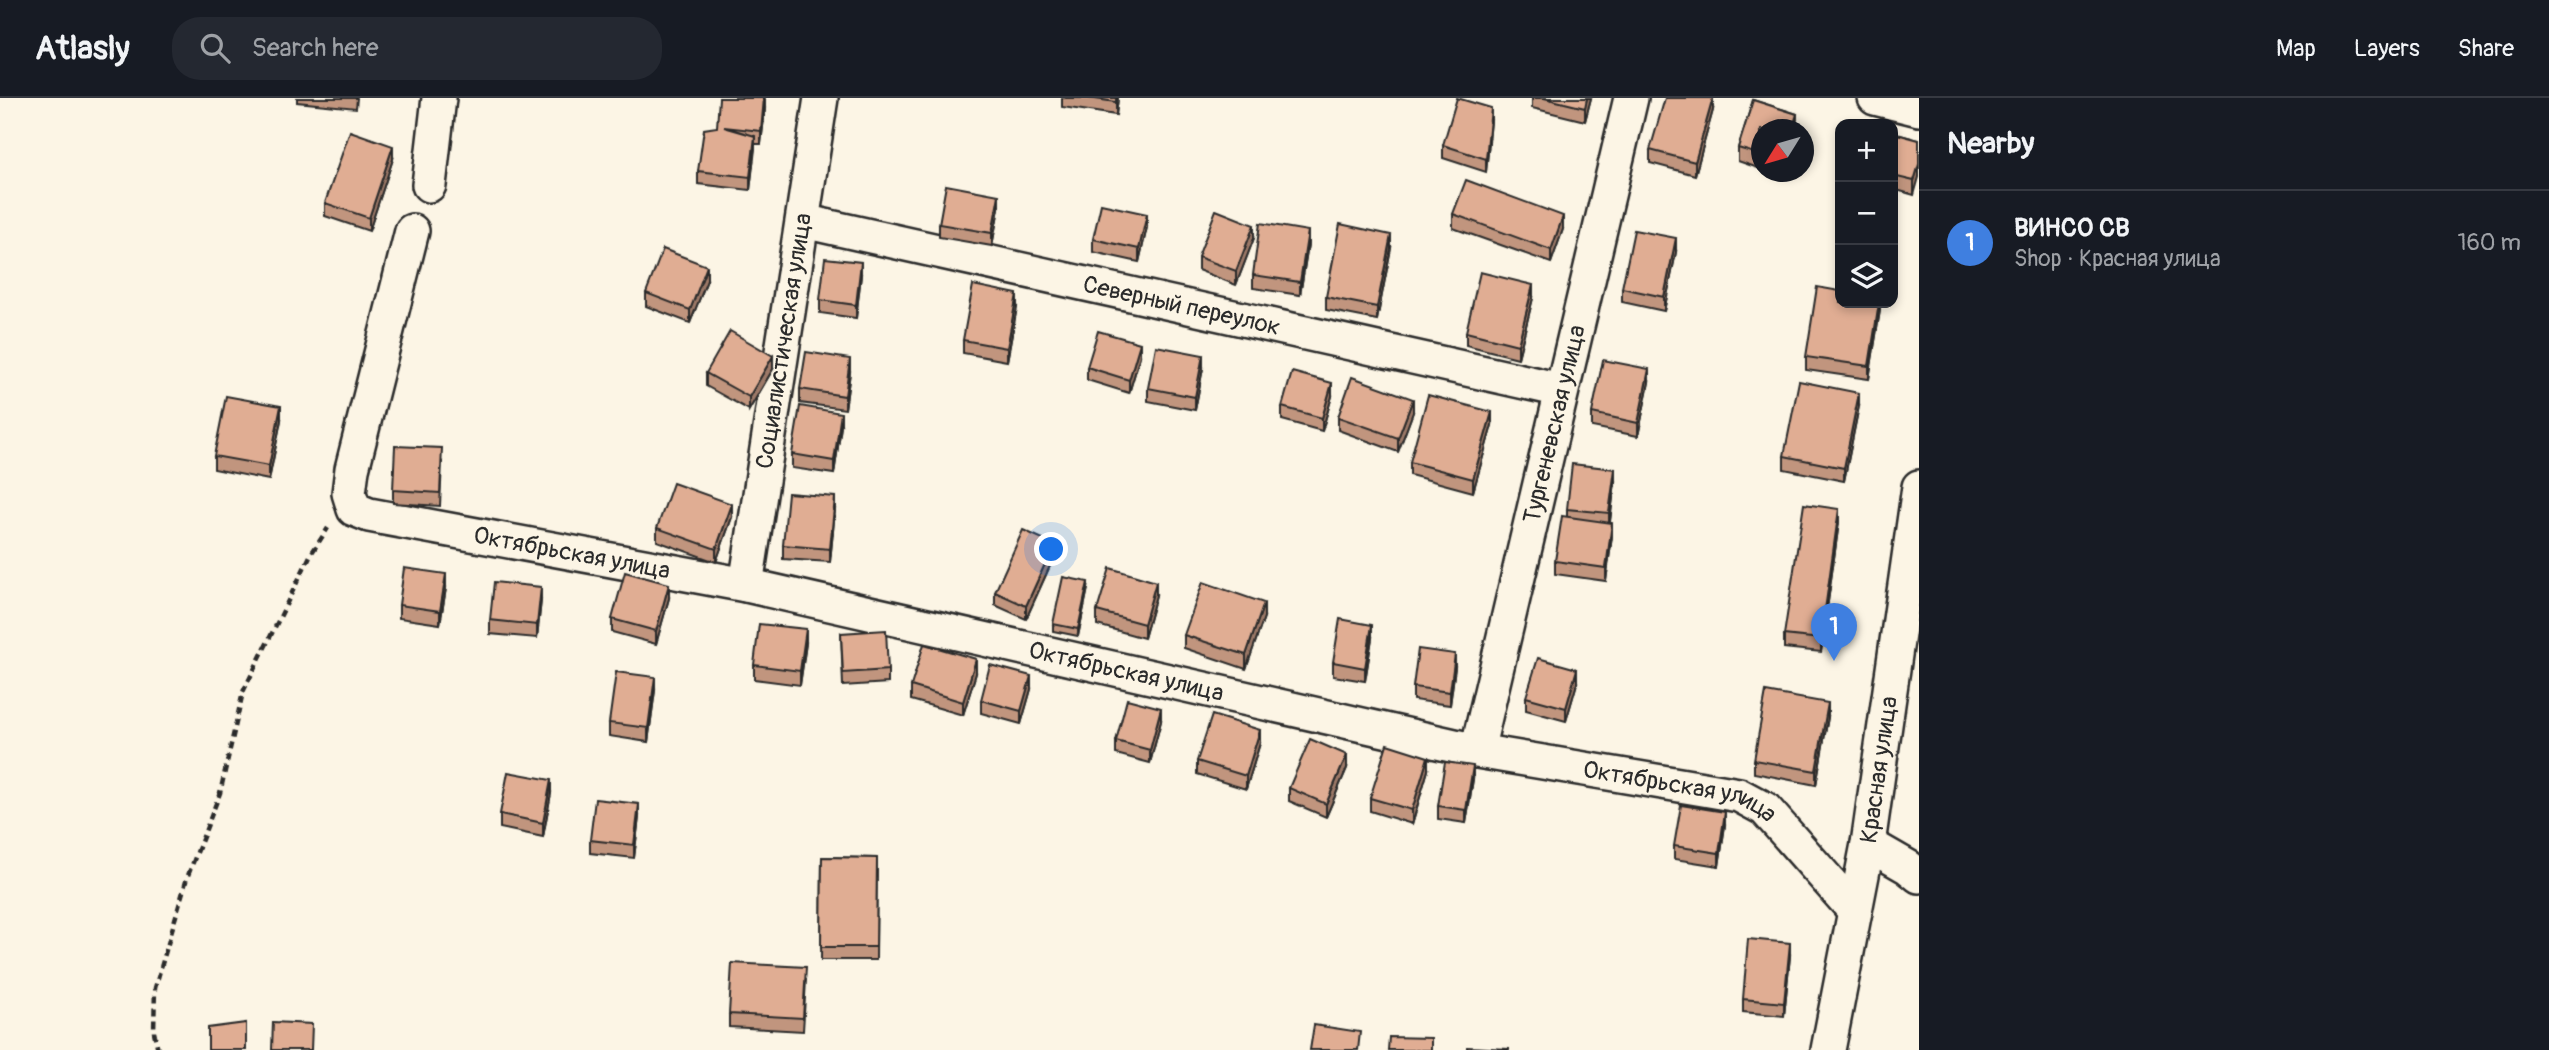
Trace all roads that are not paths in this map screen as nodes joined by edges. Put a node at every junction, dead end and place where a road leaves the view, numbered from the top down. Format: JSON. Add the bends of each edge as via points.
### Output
{"nodes":[{"id":1,"x":439,"y":98,"type":"edge"},
{"id":2,"x":821,"y":98,"type":"edge"},
{"id":3,"x":1631,"y":98,"type":"edge"},
{"id":4,"x":1875,"y":98,"type":"edge"},
{"id":5,"x":1919,"y":109,"type":"edge"},
{"id":6,"x":429,"y":185,"type":"dead end"},
{"id":7,"x":803,"y":221,"type":"junction"},
{"id":8,"x":412,"y":231,"type":"dead end"},
{"id":9,"x":1561,"y":390,"type":"junction"},
{"id":10,"x":1919,"y":486,"type":"edge"},
{"id":11,"x":1913,"y":557,"type":"edge"},
{"id":12,"x":746,"y":585,"type":"junction"},
{"id":13,"x":1477,"y":751,"type":"junction"},
{"id":14,"x":1868,"y":844,"type":"junction"},
{"id":15,"x":1919,"y":876,"type":"edge"},
{"id":16,"x":1855,"y":911,"type":"junction"},
{"id":17,"x":1828,"y":1050,"type":"edge"}],
"edges":[{"from":1,"to":6,"type":"street"},
{"from":2,"to":7,"type":"street","name":"Социалистическая улица"},
{"from":3,"to":9,"type":"street","name":"Тургеневская улица"},
{"from":4,"to":5,"type":"street"},
{"from":7,"to":9,"type":"street","name":"Северный переулок"},
{"from":7,"to":12,"type":"street","name":"Социалистическая улица"},
{"from":8,"to":12,"type":"street","name":"Октябрьская улица","via":[[352,469],[349,494],[354,509]]},
{"from":9,"to":13,"type":"street","name":"Тургеневская улица"},
{"from":10,"to":11,"type":"street","name":"Красная улица"},
{"from":11,"to":14,"type":"street","name":"Красная улица"},
{"from":12,"to":13,"type":"street","name":"Октябрьская улица"},
{"from":13,"to":16,"type":"street","name":"Октябрьская улица","via":[[1740,795],[1777,821]]},
{"from":14,"to":15,"type":"street"},
{"from":14,"to":16,"type":"street","name":"Красная улица"},
{"from":16,"to":17,"type":"street","name":"Красная улица"}]}
